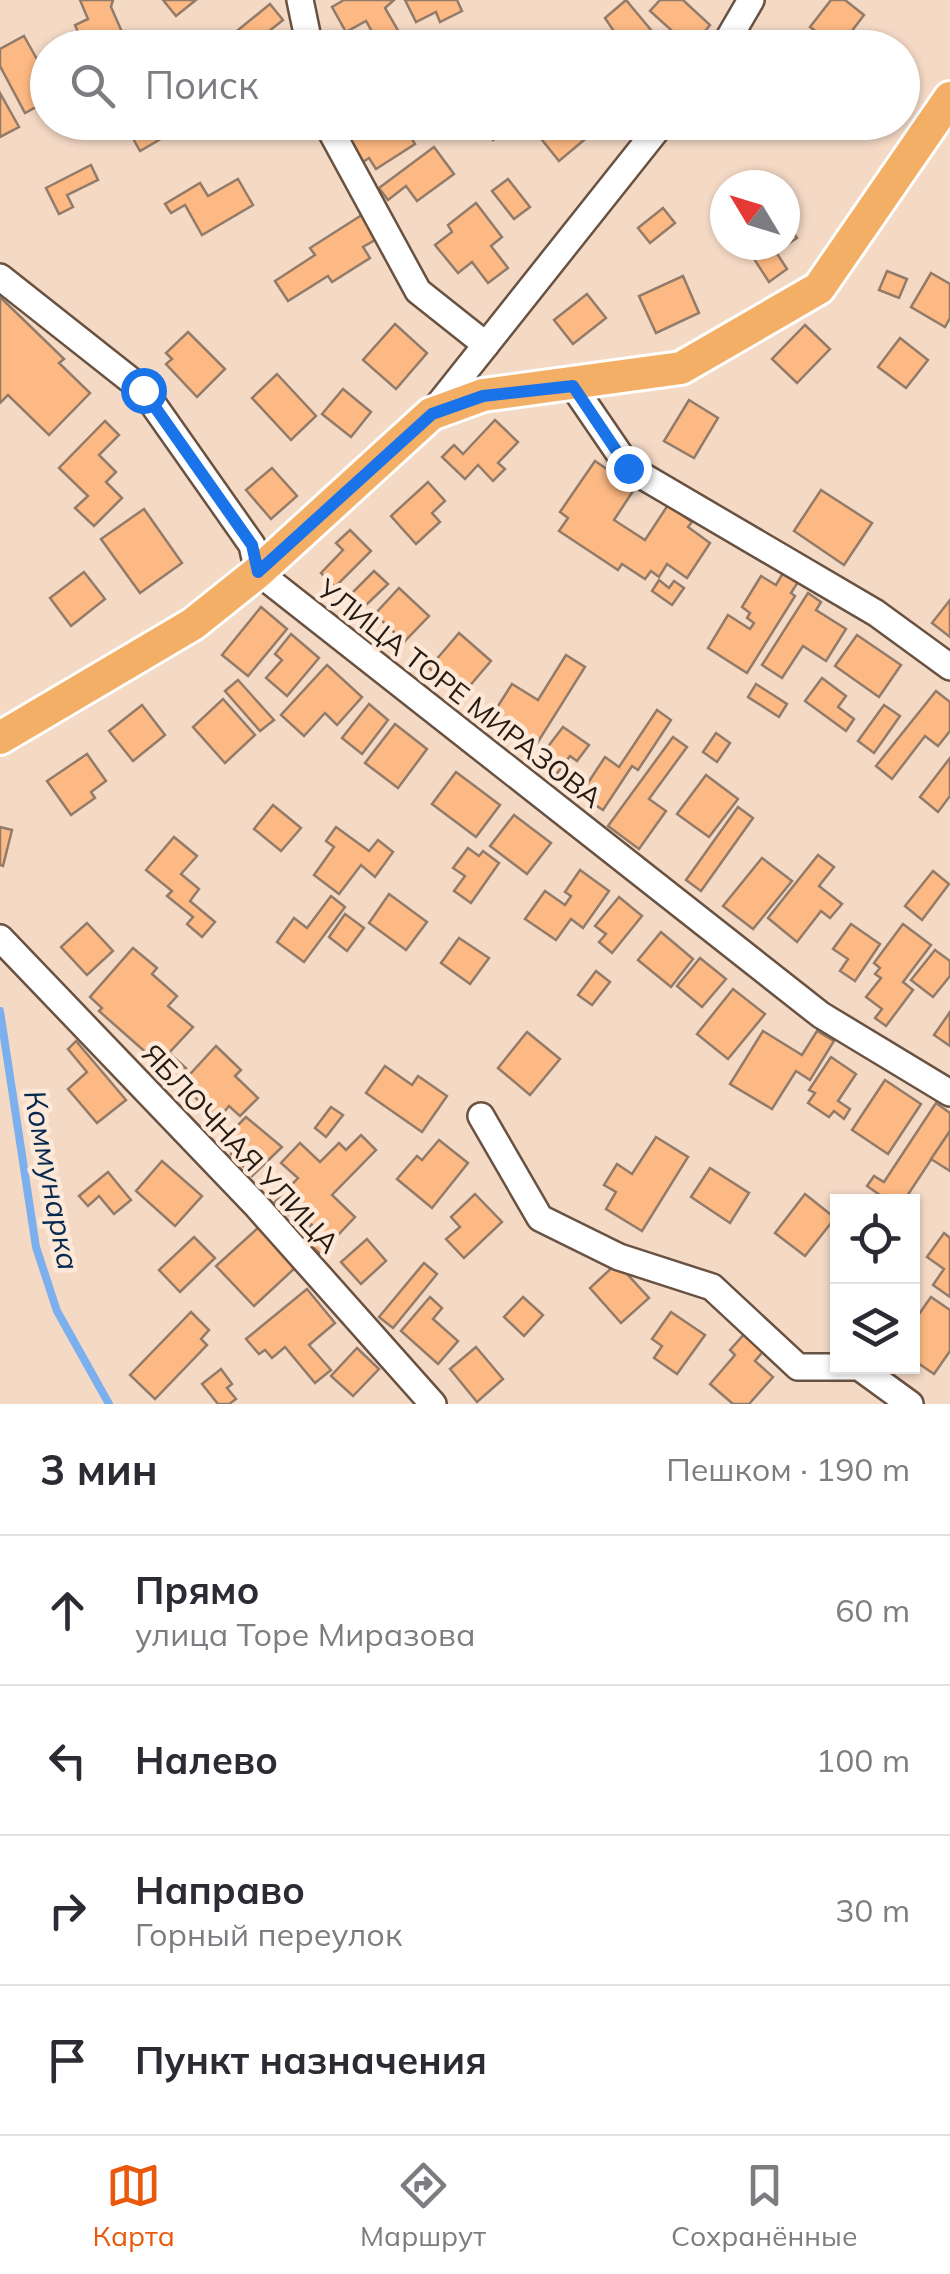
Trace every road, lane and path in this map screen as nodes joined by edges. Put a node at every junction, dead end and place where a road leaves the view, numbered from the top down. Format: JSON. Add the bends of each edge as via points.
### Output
{"nodes":[{"id":1,"x":300,"y":0,"type":"edge"},
{"id":2,"x":751,"y":0,"type":"edge"},
{"id":3,"x":306,"y":30,"type":"edge"},
{"id":4,"x":734,"y":30,"type":"edge"},
{"id":5,"x":950,"y":98,"type":"edge"},
{"id":6,"x":336,"y":140,"type":"edge"},
{"id":7,"x":649,"y":140,"type":"edge"},
{"id":8,"x":0,"y":277,"type":"edge"},
{"id":9,"x":486,"y":345,"type":"junction"},
{"id":10,"x":573,"y":386,"type":"junction"},
{"id":11,"x":432,"y":414,"type":"junction"},
{"id":12,"x":258,"y":572,"type":"junction"},
{"id":13,"x":950,"y":668,"type":"edge"},
{"id":14,"x":0,"y":738,"type":"edge"},
{"id":15,"x":0,"y":938,"type":"edge"},
{"id":16,"x":950,"y":1094,"type":"edge"},
{"id":17,"x":480,"y":1116,"type":"dead end"},
{"id":18,"x":433,"y":1404,"type":"edge"},
{"id":19,"x":910,"y":1404,"type":"edge"}],
"edges":[{"from":1,"to":3,"type":"street"},
{"from":2,"to":4,"type":"street"},
{"from":5,"to":10,"type":"main road","via":[[819,288],[680,368]]},
{"from":6,"to":9,"type":"street","via":[[418,291]]},
{"from":7,"to":9,"type":"street"},
{"from":8,"to":12,"type":"street","name":"УЛИЦА ТОРЕ МИРАЗОВА","via":[[143,390],[252,545]]},
{"from":9,"to":11,"type":"street"},
{"from":10,"to":11,"type":"main road","via":[[483,396]]},
{"from":10,"to":13,"type":"street","via":[[628,468],[876,613]]},
{"from":11,"to":12,"type":"main road"},
{"from":12,"to":14,"type":"main road","via":[[193,624]]},
{"from":12,"to":16,"type":"street","name":"УЛИЦА ТОРЕ МИРАЗОВА","via":[[821,1015]]},
{"from":15,"to":18,"type":"street","name":"ЯБЛОЧНАЯ УЛИЦА","via":[[255,1204]]},
{"from":17,"to":19,"type":"street","via":[[540,1218],[619,1257],[712,1286],[798,1367],[858,1367]]}]}
